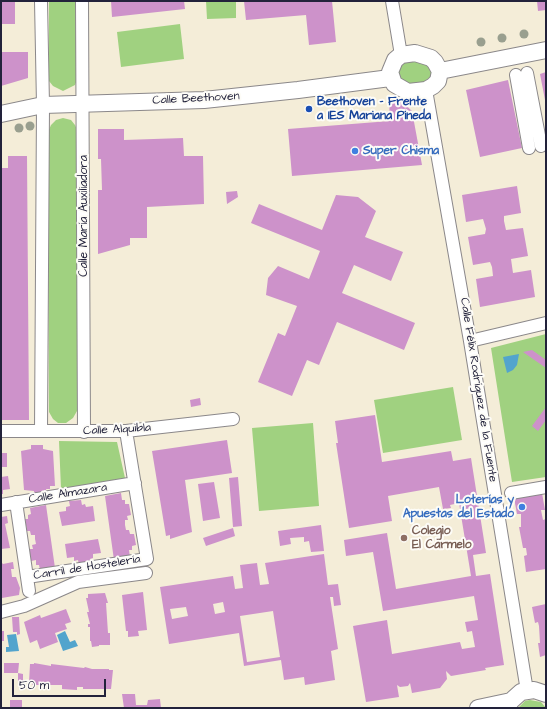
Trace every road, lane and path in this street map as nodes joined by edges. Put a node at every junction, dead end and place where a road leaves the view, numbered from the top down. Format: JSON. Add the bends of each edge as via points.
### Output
{"nodes":[{"id":1,"x":41,"y":1,"type":"edge"},
{"id":2,"x":82,"y":1,"type":"edge"},
{"id":3,"x":392,"y":1,"type":"edge"},
{"id":4,"x":546,"y":50,"type":"edge"},
{"id":5,"x":401,"y":55,"type":"junction"},
{"id":6,"x":440,"y":71,"type":"junction"},
{"id":7,"x":390,"y":78,"type":"junction"},
{"id":8,"x":426,"y":90,"type":"junction"},
{"id":9,"x":83,"y":103,"type":"junction"},
{"id":10,"x":43,"y":105,"type":"junction"},
{"id":11,"x":1,"y":114,"type":"edge"},
{"id":12,"x":541,"y":146,"type":"dead end"},
{"id":13,"x":529,"y":148,"type":"dead end"},
{"id":14,"x":546,"y":323,"type":"edge"},
{"id":15,"x":470,"y":341,"type":"junction"},
{"id":16,"x":233,"y":419,"type":"dead end"},
{"id":17,"x":1,"y":431,"type":"edge"},
{"id":18,"x":126,"y":431,"type":"junction"},
{"id":19,"x":41,"y":432,"type":"junction"},
{"id":20,"x":84,"y":432,"type":"junction"},
{"id":21,"x":135,"y":484,"type":"junction"},
{"id":22,"x":546,"y":487,"type":"edge"},
{"id":23,"x":511,"y":493,"type":"dead end"},
{"id":24,"x":16,"y":502,"type":"junction"},
{"id":25,"x":1,"y":505,"type":"edge"},
{"id":26,"x":146,"y":573,"type":"dead end"},
{"id":27,"x":27,"y":577,"type":"junction"},
{"id":28,"x":29,"y":591,"type":"dead end"},
{"id":29,"x":1,"y":612,"type":"edge"},
{"id":30,"x":527,"y":691,"type":"junction"},
{"id":31,"x":546,"y":694,"type":"edge"},
{"id":32,"x":509,"y":704,"type":"edge"},
{"id":33,"x":478,"y":708,"type":"edge"}],
"edges":[{"from":1,"to":10,"type":"street"},
{"from":2,"to":9,"type":"street","name":"Calle María Auxiliadora"},
{"from":3,"to":5,"type":"street"},
{"from":4,"to":6,"type":"main road"},
{"from":5,"to":6,"type":"main road","via":[[415,53],[431,58]]},
{"from":5,"to":7,"type":"main road","via":[[392,66]]},
{"from":6,"to":8,"type":"main road","via":[[438,81]]},
{"from":7,"to":8,"type":"main road","via":[[394,84],[408,92]]},
{"from":7,"to":9,"type":"main road","name":"Calle Beethoven","via":[[204,100]]},
{"from":8,"to":15,"type":"street","name":"Calle Félix Rodríguez de la Fuente"},
{"from":9,"to":10,"type":"main road","name":"Calle Beethoven"},
{"from":9,"to":20,"type":"street","name":"Calle María Auxiliadora"},
{"from":10,"to":11,"type":"main road","name":"Calle Beethoven"},
{"from":10,"to":19,"type":"street"},
{"from":12,"to":13,"type":"street","via":[[521,74]]},
{"from":14,"to":15,"type":"street"},
{"from":15,"to":30,"type":"street","name":"Calle Félix Rodríguez de la Fuente"},
{"from":16,"to":18,"type":"street","name":"Calle Alquibla"},
{"from":17,"to":19,"type":"street","name":"Calle Alquibla"},
{"from":18,"to":20,"type":"street","name":"Calle Alquibla"},
{"from":18,"to":21,"type":"street"},
{"from":19,"to":20,"type":"street","name":"Calle Alquibla"},
{"from":21,"to":24,"type":"street","name":"Calle Almazara"},
{"from":21,"to":27,"type":"street","name":"Carril de Hostelería","via":[[147,559]]},
{"from":22,"to":23,"type":"street"},
{"from":24,"to":25,"type":"street","name":"Calle Almazara"},
{"from":24,"to":27,"type":"street"},
{"from":26,"to":29,"type":"street","name":"Carril de Hostelería","via":[[78,582],[24,606]]},
{"from":27,"to":28,"type":"street"},
{"from":30,"to":31,"type":"main road","via":[[534,690]]},
{"from":30,"to":32,"type":"main road","via":[[521,692]]},
{"from":32,"to":33,"type":"main road"}]}
